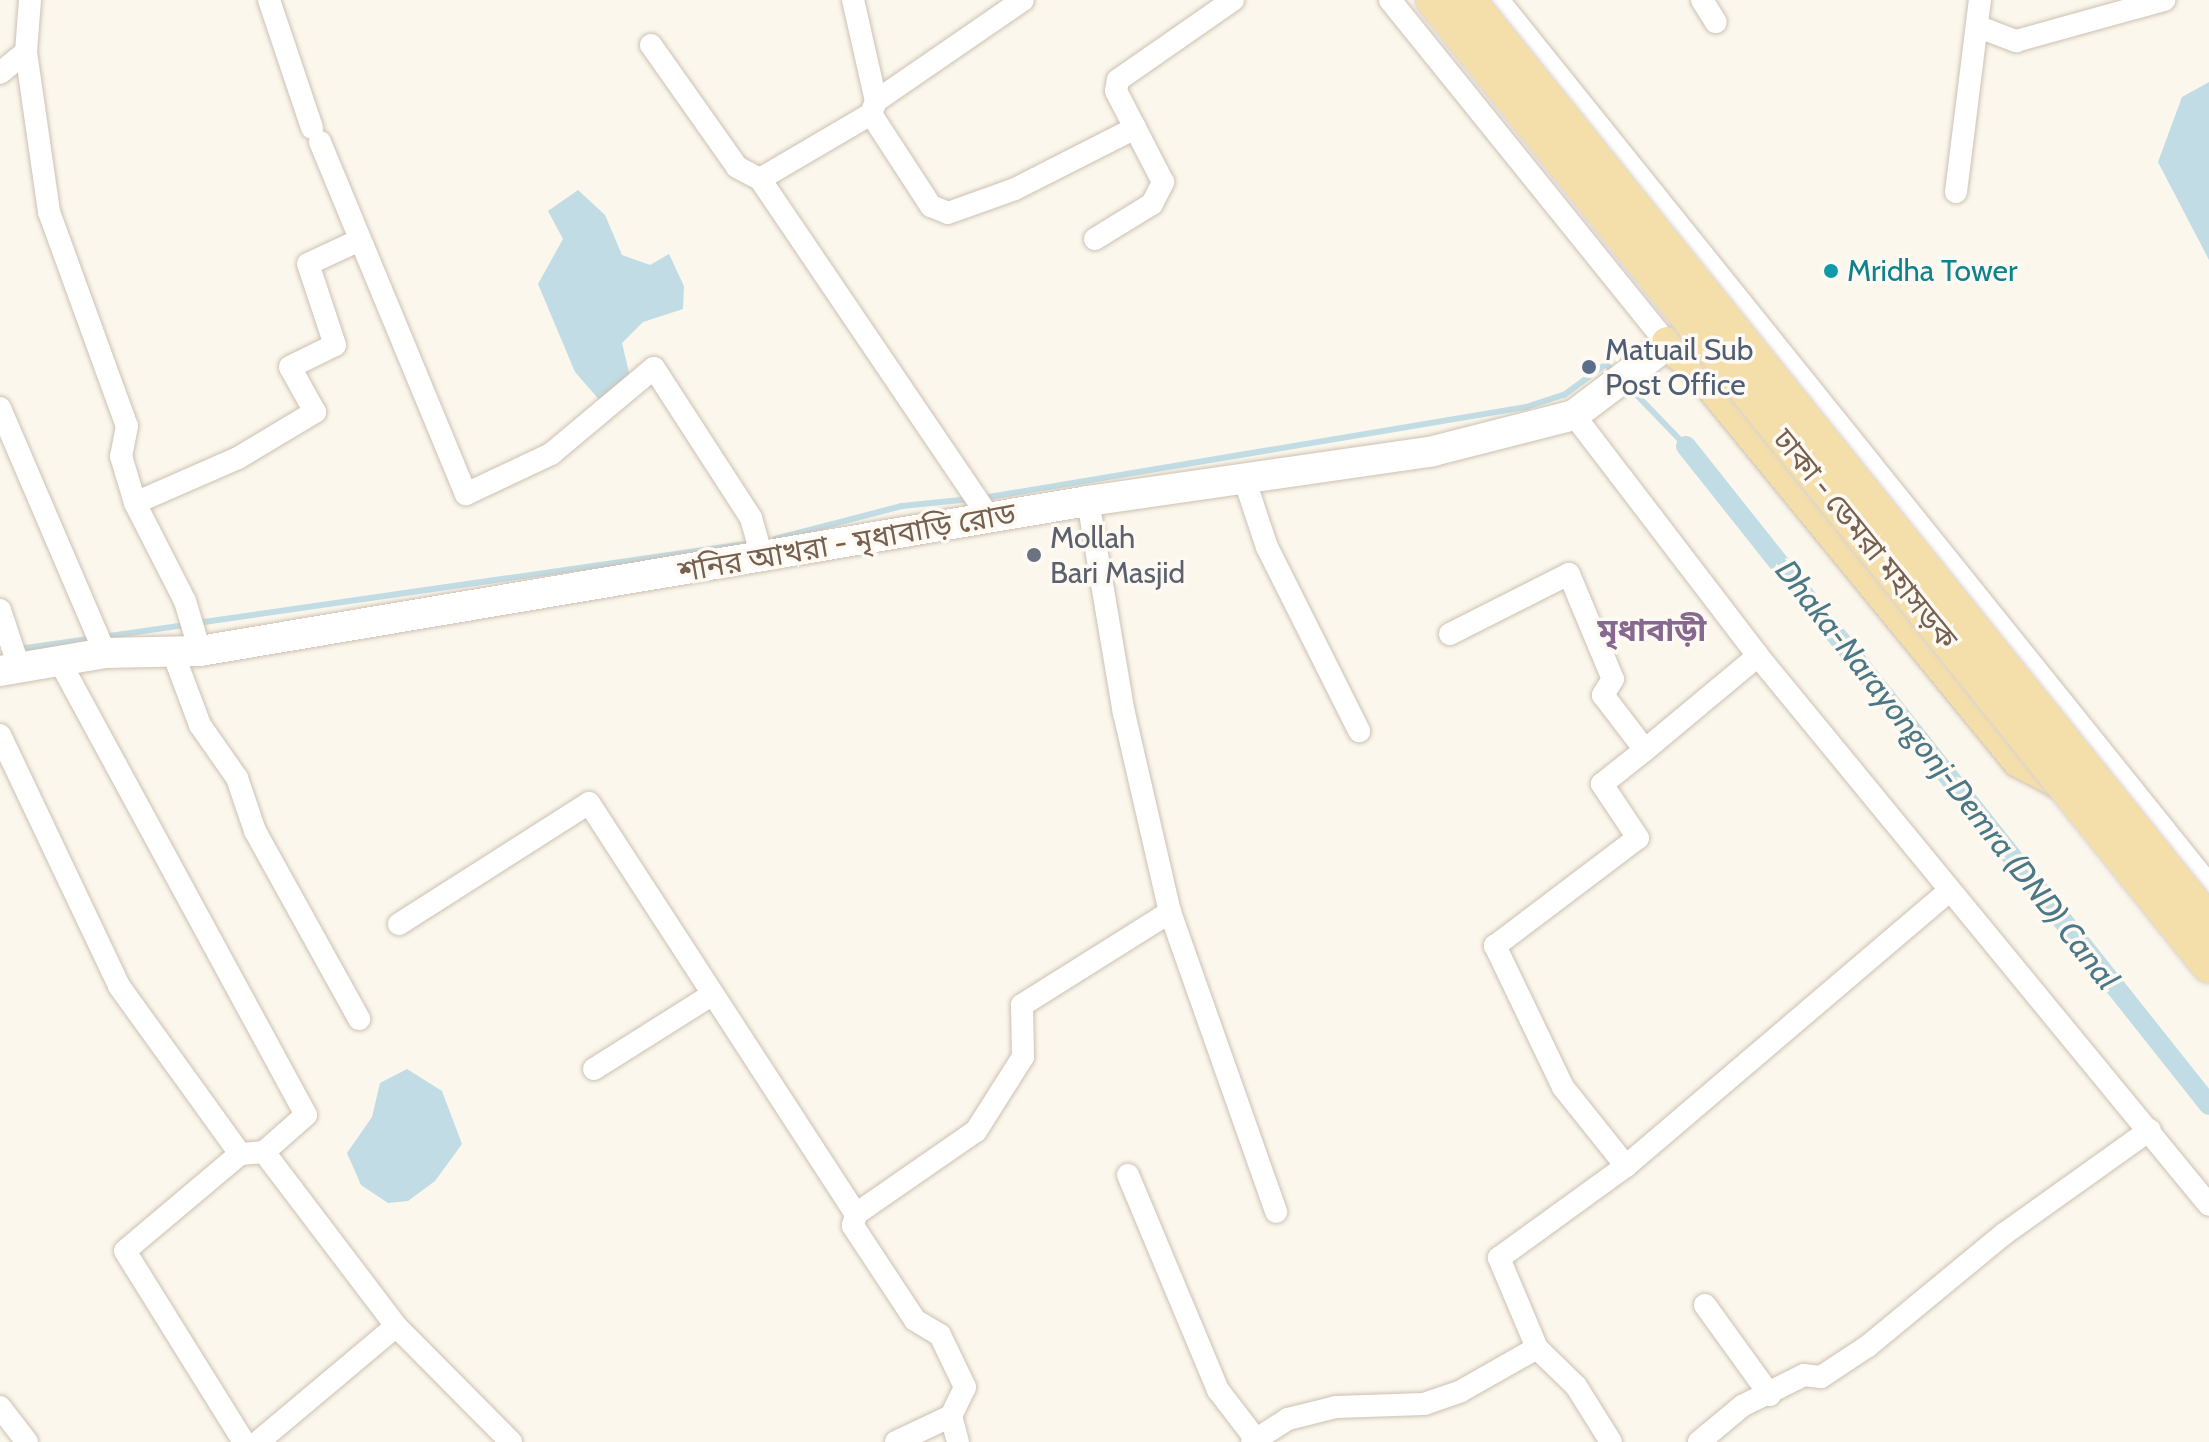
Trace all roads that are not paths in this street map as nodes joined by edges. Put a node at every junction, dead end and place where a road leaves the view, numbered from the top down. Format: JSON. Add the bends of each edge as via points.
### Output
{"nodes":[{"id":1,"x":30,"y":0,"type":"edge"},
{"id":2,"x":269,"y":0,"type":"edge"},
{"id":3,"x":853,"y":0,"type":"edge"},
{"id":4,"x":1023,"y":0,"type":"edge"},
{"id":5,"x":1233,"y":0,"type":"edge"},
{"id":6,"x":1390,"y":0,"type":"edge"},
{"id":7,"x":1433,"y":0,"type":"edge"},
{"id":8,"x":1468,"y":0,"type":"edge"},
{"id":9,"x":1498,"y":0,"type":"edge"},
{"id":10,"x":1702,"y":0,"type":"edge"},
{"id":11,"x":1980,"y":0,"type":"edge"},
{"id":12,"x":2164,"y":0,"type":"edge"},
{"id":13,"x":1716,"y":22,"type":"dead end"},
{"id":14,"x":1979,"y":27,"type":"junction"},
{"id":15,"x":651,"y":45,"type":"dead end"},
{"id":16,"x":26,"y":52,"type":"junction"},
{"id":17,"x":0,"y":73,"type":"edge"},
{"id":18,"x":874,"y":108,"type":"junction"},
{"id":19,"x":1135,"y":128,"type":"junction"},
{"id":20,"x":760,"y":179,"type":"junction"},
{"id":21,"x":1956,"y":192,"type":"dead end"},
{"id":22,"x":1095,"y":239,"type":"dead end"},
{"id":23,"x":360,"y":240,"type":"junction"},
{"id":24,"x":1721,"y":277,"type":"junction"},
{"id":25,"x":1739,"y":301,"type":"junction"},
{"id":26,"x":1662,"y":349,"type":"junction"},
{"id":27,"x":0,"y":408,"type":"edge"},
{"id":28,"x":1582,"y":409,"type":"junction"},
{"id":29,"x":1244,"y":478,"type":"junction"},
{"id":30,"x":1088,"y":501,"type":"junction"},
{"id":31,"x":135,"y":503,"type":"junction"},
{"id":32,"x":986,"y":512,"type":"junction"},
{"id":33,"x":761,"y":554,"type":"junction"},
{"id":34,"x":4,"y":617,"type":"edge"},
{"id":35,"x":1450,"y":634,"type":"dead end"},
{"id":36,"x":190,"y":648,"type":"junction"},
{"id":37,"x":105,"y":653,"type":"junction"},
{"id":38,"x":1758,"y":656,"type":"junction"},
{"id":39,"x":60,"y":662,"type":"junction"},
{"id":40,"x":10,"y":669,"type":"edge"},
{"id":41,"x":1359,"y":731,"type":"dead end"},
{"id":42,"x":0,"y":735,"type":"edge"},
{"id":43,"x":1645,"y":750,"type":"junction"},
{"id":44,"x":2059,"y":781,"type":"junction"},
{"id":45,"x":2209,"y":885,"type":"edge"},
{"id":46,"x":1948,"y":892,"type":"junction"},
{"id":47,"x":1170,"y":912,"type":"junction"},
{"id":48,"x":2209,"y":922,"type":"edge"},
{"id":49,"x":399,"y":924,"type":"dead end"},
{"id":50,"x":2209,"y":966,"type":"edge"},
{"id":51,"x":710,"y":996,"type":"junction"},
{"id":52,"x":359,"y":1019,"type":"dead end"},
{"id":53,"x":594,"y":1069,"type":"dead end"},
{"id":54,"x":2150,"y":1130,"type":"junction"},
{"id":55,"x":264,"y":1152,"type":"junction"},
{"id":56,"x":240,"y":1154,"type":"junction"},
{"id":57,"x":1626,"y":1166,"type":"junction"},
{"id":58,"x":1128,"y":1175,"type":"dead end"},
{"id":59,"x":2209,"y":1205,"type":"edge"},
{"id":60,"x":1276,"y":1212,"type":"dead end"},
{"id":61,"x":856,"y":1214,"type":"junction"},
{"id":62,"x":1705,"y":1305,"type":"dead end"},
{"id":63,"x":396,"y":1326,"type":"junction"},
{"id":64,"x":1537,"y":1348,"type":"junction"},
{"id":65,"x":1770,"y":1395,"type":"junction"},
{"id":66,"x":0,"y":1407,"type":"edge"},
{"id":67,"x":951,"y":1416,"type":"junction"},
{"id":68,"x":1253,"y":1440,"type":"edge"},
{"id":69,"x":27,"y":1442,"type":"edge"},
{"id":70,"x":244,"y":1442,"type":"edge"},
{"id":71,"x":258,"y":1442,"type":"edge"},
{"id":72,"x":511,"y":1442,"type":"edge"},
{"id":73,"x":896,"y":1442,"type":"edge"},
{"id":74,"x":958,"y":1442,"type":"edge"},
{"id":75,"x":1611,"y":1442,"type":"edge"},
{"id":76,"x":1699,"y":1442,"type":"edge"}],
"edges":[{"from":1,"to":16,"type":"street"},
{"from":2,"to":23,"type":"street"},
{"from":3,"to":18,"type":"street"},
{"from":4,"to":18,"type":"street"},
{"from":5,"to":19,"type":"street","via":[[1118,80],[1116,91]]},
{"from":6,"to":26,"type":"street"},
{"from":7,"to":44,"type":"main road","name":"ঢাকা - ডেমরা মহাসড়ক","bridge":true},
{"from":8,"to":48,"type":"main road","name":"ঢাকা - ডেমরা মহাসড়ক","bridge":true},
{"from":9,"to":24,"type":"street"},
{"from":10,"to":13,"type":"street"},
{"from":11,"to":14,"type":"street"},
{"from":12,"to":14,"type":"street","via":[[2016,41]]},
{"from":14,"to":21,"type":"street","via":[[1960,123]]},
{"from":15,"to":20,"type":"street","via":[[737,167]]},
{"from":16,"to":17,"type":"street"},
{"from":16,"to":31,"type":"street","via":[[49,212],[127,426],[121,456]]},
{"from":18,"to":19,"type":"street","via":[[931,206],[948,213],[1015,189]]},
{"from":18,"to":20,"type":"street"},
{"from":19,"to":22,"type":"street","via":[[1163,182],[1152,204]]},
{"from":20,"to":32,"type":"street"},
{"from":23,"to":31,"type":"street","via":[[308,264],[335,345],[290,367],[315,412],[238,458]]},
{"from":23,"to":33,"type":"street","via":[[466,494],[551,454],[654,368],[751,518]]},
{"from":24,"to":25,"type":"street"},
{"from":24,"to":26,"type":"street","via":[[1665,324]]},
{"from":25,"to":26,"type":"street","via":[[1680,346]]},
{"from":25,"to":45,"type":"street"},
{"from":26,"to":28,"type":"main road","name":"শনির আখরা - মৃধাবাড়ি রোড"},
{"from":26,"to":44,"type":"main road","via":[[1698,368],[2019,760]]},
{"from":27,"to":37,"type":"street"},
{"from":28,"to":29,"type":"main road","name":"শনির আখরা - মৃধাবাড়ি রোড","via":[[1433,451]]},
{"from":28,"to":38,"type":"street"},
{"from":29,"to":30,"type":"main road","name":"শনির আখরা - মৃধাবাড়ি রোড"},
{"from":29,"to":41,"type":"street","via":[[1267,547]]},
{"from":30,"to":32,"type":"main road","name":"শনির আখরা - মৃধাবাড়ি রোড"},
{"from":30,"to":47,"type":"street","via":[[1124,713]]},
{"from":31,"to":36,"type":"street","via":[[185,601]]},
{"from":32,"to":33,"type":"main road","name":"শনির আখরা - মৃধাবাড়ি রোড"},
{"from":33,"to":36,"type":"main road","name":"শনির আখরা - মৃধাবাড়ি রোড"},
{"from":34,"to":40,"type":"street"},
{"from":35,"to":43,"type":"street","via":[[1569,574],[1613,679],[1603,695]]},
{"from":36,"to":37,"type":"main road","name":"শনির আখরা - মৃধাবাড়ি রোড"},
{"from":36,"to":52,"type":"street","via":[[200,725],[237,778],[255,831]]},
{"from":37,"to":39,"type":"main road","name":"শনির আখরা - মৃধাবাড়ি রোড"},
{"from":38,"to":43,"type":"street"},
{"from":38,"to":46,"type":"street"},
{"from":39,"to":40,"type":"main road","name":"শনির আখরা - মৃধাবাড়ি রোড"},
{"from":39,"to":55,"type":"street","via":[[306,1115]]},
{"from":42,"to":56,"type":"street","via":[[119,986]]},
{"from":43,"to":57,"type":"street","via":[[1602,784],[1638,838],[1495,946],[1563,1087]]},
{"from":44,"to":50,"type":"main road","name":"ঢাকা - ডেমরা মহাসড়ক","bridge":true},
{"from":46,"to":54,"type":"street"},
{"from":46,"to":57,"type":"street"},
{"from":47,"to":60,"type":"street"},
{"from":47,"to":61,"type":"street","via":[[1022,1005],[1023,1057],[976,1131]]},
{"from":49,"to":51,"type":"street","via":[[589,803]]},
{"from":51,"to":53,"type":"street"},
{"from":51,"to":61,"type":"street"},
{"from":54,"to":59,"type":"street"},
{"from":54,"to":65,"type":"street","via":[[2004,1234],[1868,1346],[1821,1377],[1804,1375]]},
{"from":55,"to":56,"type":"street"},
{"from":55,"to":63,"type":"street"},
{"from":56,"to":70,"type":"street","via":[[125,1251]]},
{"from":57,"to":64,"type":"street","via":[[1499,1258]]},
{"from":58,"to":68,"type":"street","via":[[1218,1390]]},
{"from":61,"to":67,"type":"street","via":[[853,1226],[915,1320],[940,1335],[965,1387]]},
{"from":62,"to":65,"type":"street"},
{"from":63,"to":71,"type":"street"},
{"from":63,"to":72,"type":"street"},
{"from":64,"to":68,"type":"street","via":[[1424,1404],[1336,1407]]},
{"from":64,"to":75,"type":"street","via":[[1576,1386]]},
{"from":65,"to":76,"type":"street","via":[[1742,1406]]},
{"from":66,"to":69,"type":"street"},
{"from":67,"to":73,"type":"street"},
{"from":67,"to":74,"type":"street"}]}
